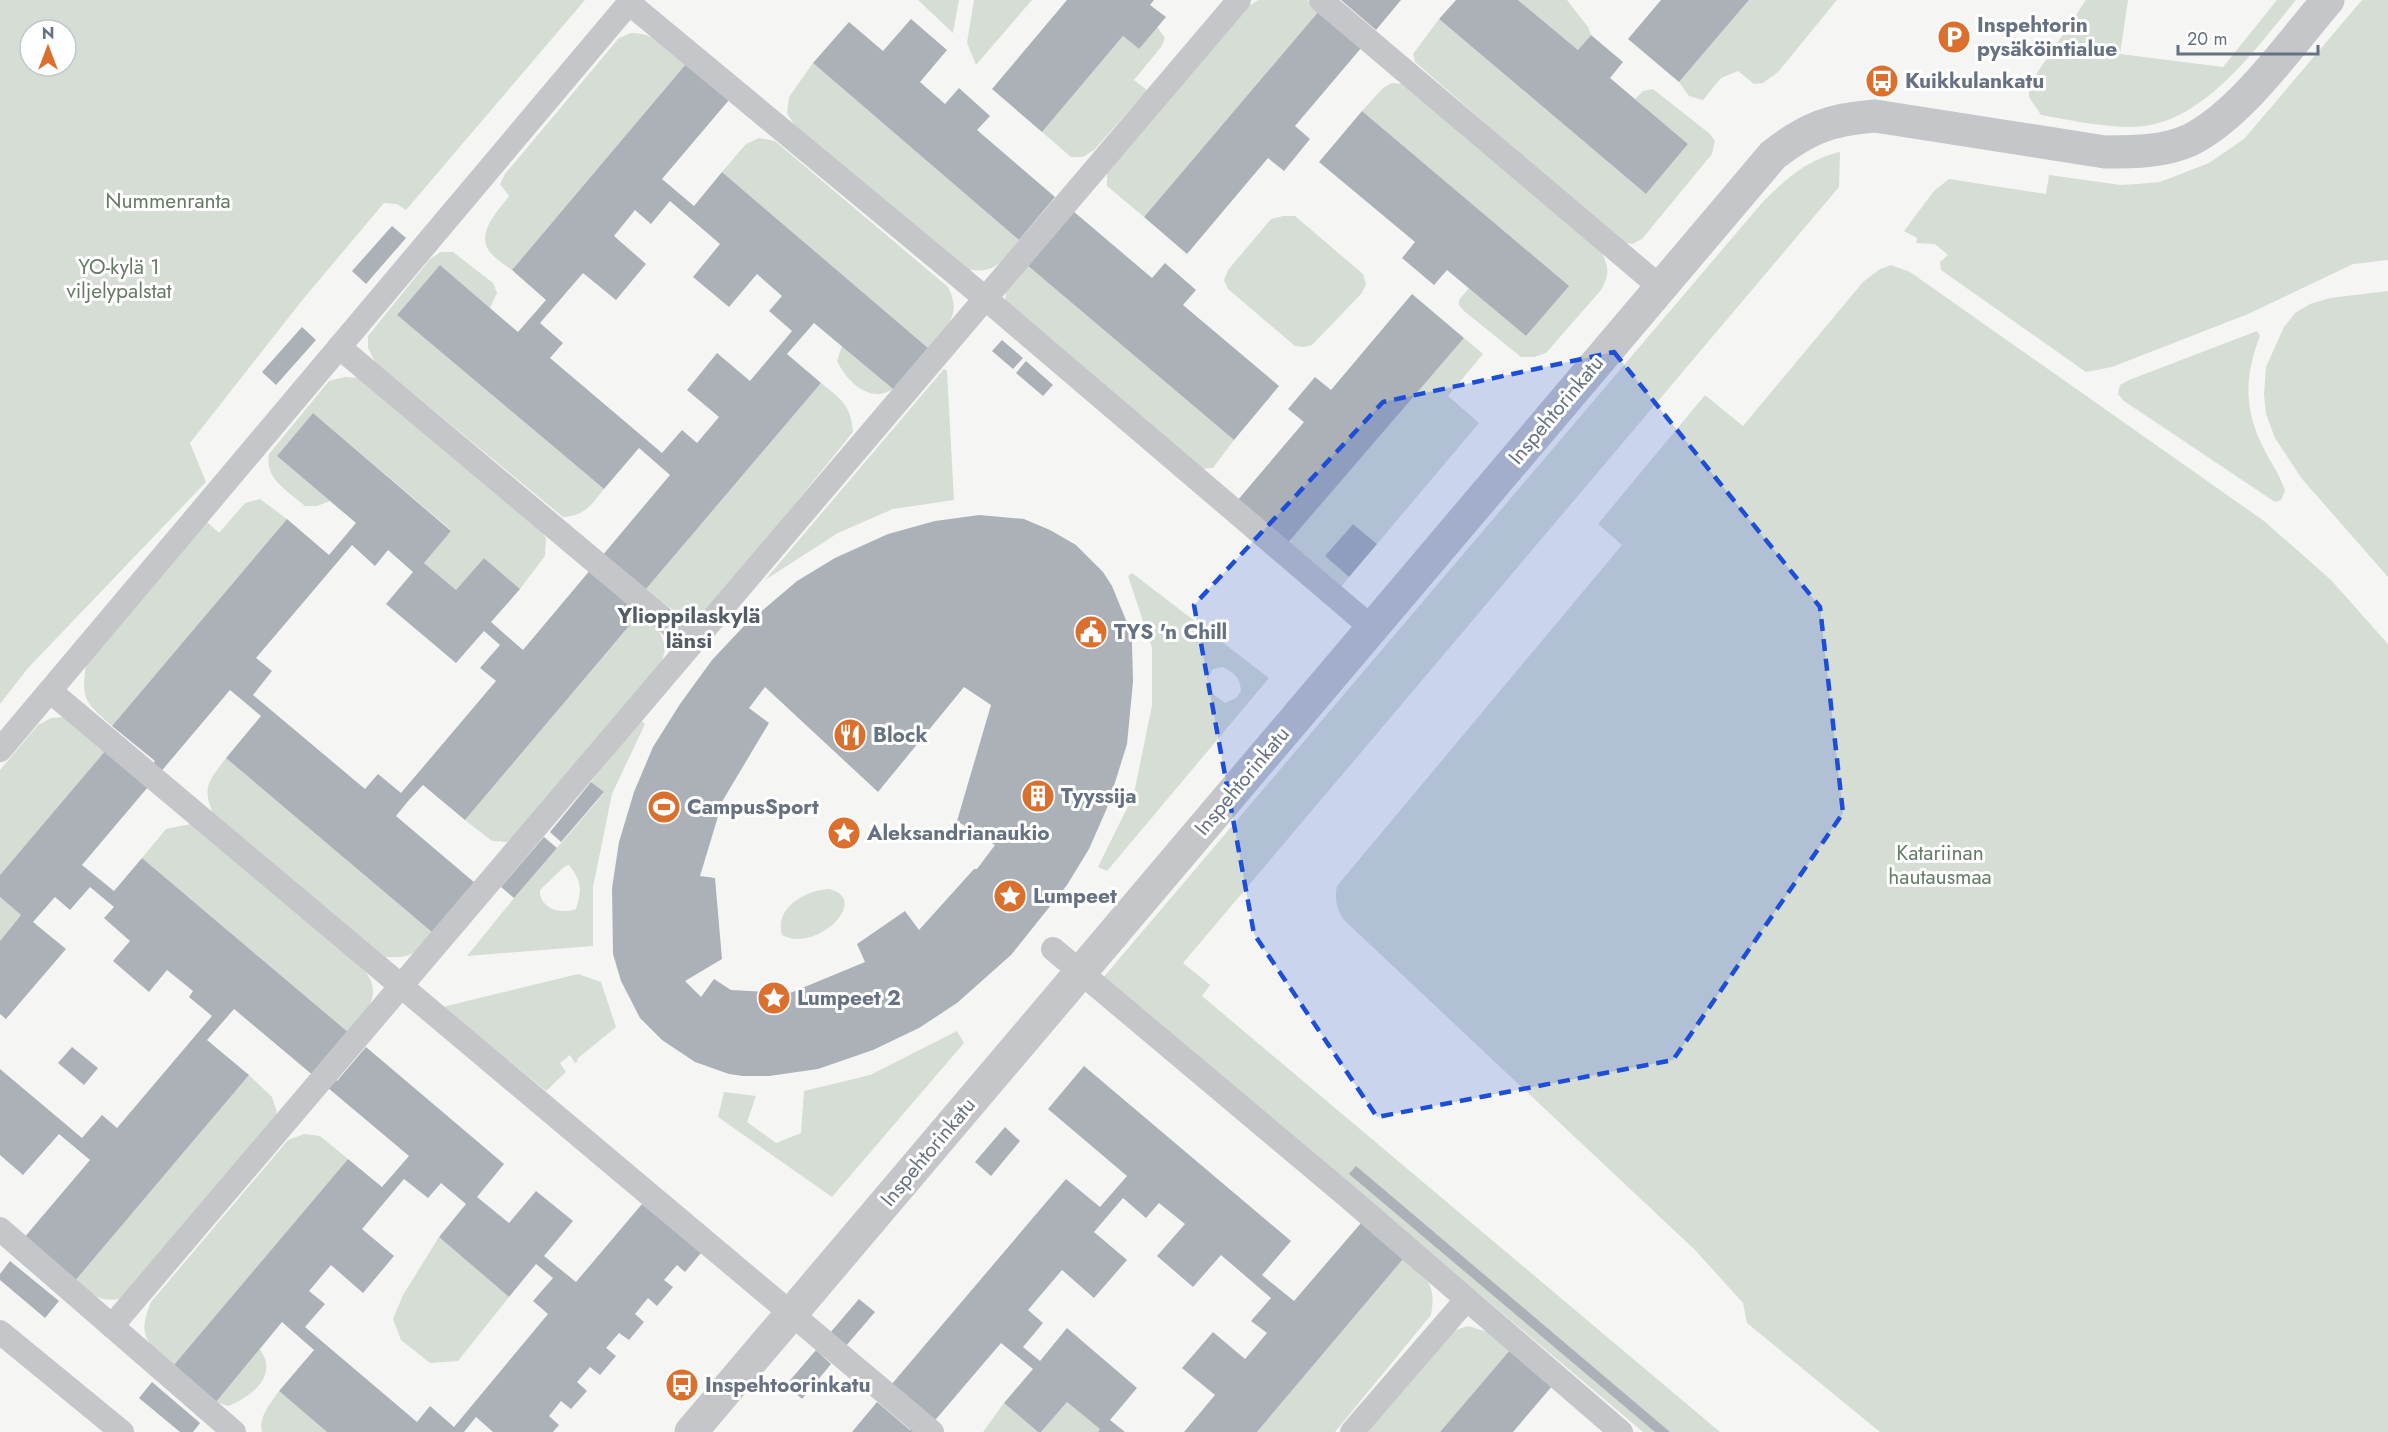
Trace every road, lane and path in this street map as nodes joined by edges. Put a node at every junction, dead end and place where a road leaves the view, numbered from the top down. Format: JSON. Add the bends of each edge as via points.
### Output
{"nodes":[{"id":1,"x":1239,"y":0,"type":"edge"},
{"id":2,"x":1321,"y":0,"type":"edge"},
{"id":3,"x":2328,"y":0,"type":"edge"},
{"id":4,"x":630,"y":2,"type":"edge"},
{"id":5,"x":1660,"y":287,"type":"junction"},
{"id":6,"x":985,"y":298,"type":"junction"},
{"id":7,"x":339,"y":347,"type":"junction"},
{"id":8,"x":1372,"y":628,"type":"junction"},
{"id":9,"x":692,"y":643,"type":"junction"},
{"id":10,"x":50,"y":691,"type":"junction"},
{"id":11,"x":0,"y":750,"type":"edge"},
{"id":12,"x":1053,"y":949,"type":"dead end"},
{"id":13,"x":1080,"y":973,"type":"junction"},
{"id":14,"x":401,"y":986,"type":"junction"},
{"id":15,"x":0,"y":1229,"type":"edge"},
{"id":16,"x":1466,"y":1300,"type":"junction"},
{"id":17,"x":792,"y":1314,"type":"junction"},
{"id":18,"x":112,"y":1326,"type":"junction"},
{"id":19,"x":0,"y":1332,"type":"edge"},
{"id":20,"x":122,"y":1432,"type":"edge"},
{"id":21,"x":234,"y":1432,"type":"edge"},
{"id":22,"x":692,"y":1432,"type":"edge"},
{"id":23,"x":932,"y":1432,"type":"edge"},
{"id":24,"x":1352,"y":1432,"type":"edge"},
{"id":25,"x":1621,"y":1432,"type":"edge"}],
"edges":[{"from":1,"to":6,"type":"lane"},
{"from":2,"to":5,"type":"lane"},
{"from":3,"to":5,"type":"street","name":"Inspehtorinkatu","via":[[2234,108],[2189,141],[2164,148],[2105,152],[1875,116],[1814,127],[1773,154]]},
{"from":4,"to":6,"type":"lane"},
{"from":4,"to":7,"type":"lane"},
{"from":5,"to":8,"type":"street","name":"Inspehtorinkatu"},
{"from":6,"to":8,"type":"lane"},
{"from":6,"to":9,"type":"lane"},
{"from":7,"to":9,"type":"lane"},
{"from":7,"to":10,"type":"lane"},
{"from":8,"to":13,"type":"street","name":"Inspehtorinkatu"},
{"from":9,"to":14,"type":"lane"},
{"from":10,"to":11,"type":"lane"},
{"from":10,"to":14,"type":"lane"},
{"from":12,"to":13,"type":"lane"},
{"from":13,"to":16,"type":"lane"},
{"from":13,"to":17,"type":"street","name":"Inspehtorinkatu"},
{"from":14,"to":17,"type":"lane"},
{"from":14,"to":18,"type":"lane"},
{"from":15,"to":18,"type":"lane"},
{"from":16,"to":24,"type":"lane"},
{"from":16,"to":25,"type":"lane"},
{"from":17,"to":22,"type":"street","name":"Inspehtorinkatu"},
{"from":17,"to":23,"type":"lane"},
{"from":18,"to":21,"type":"lane"},
{"from":19,"to":20,"type":"lane"}]}
